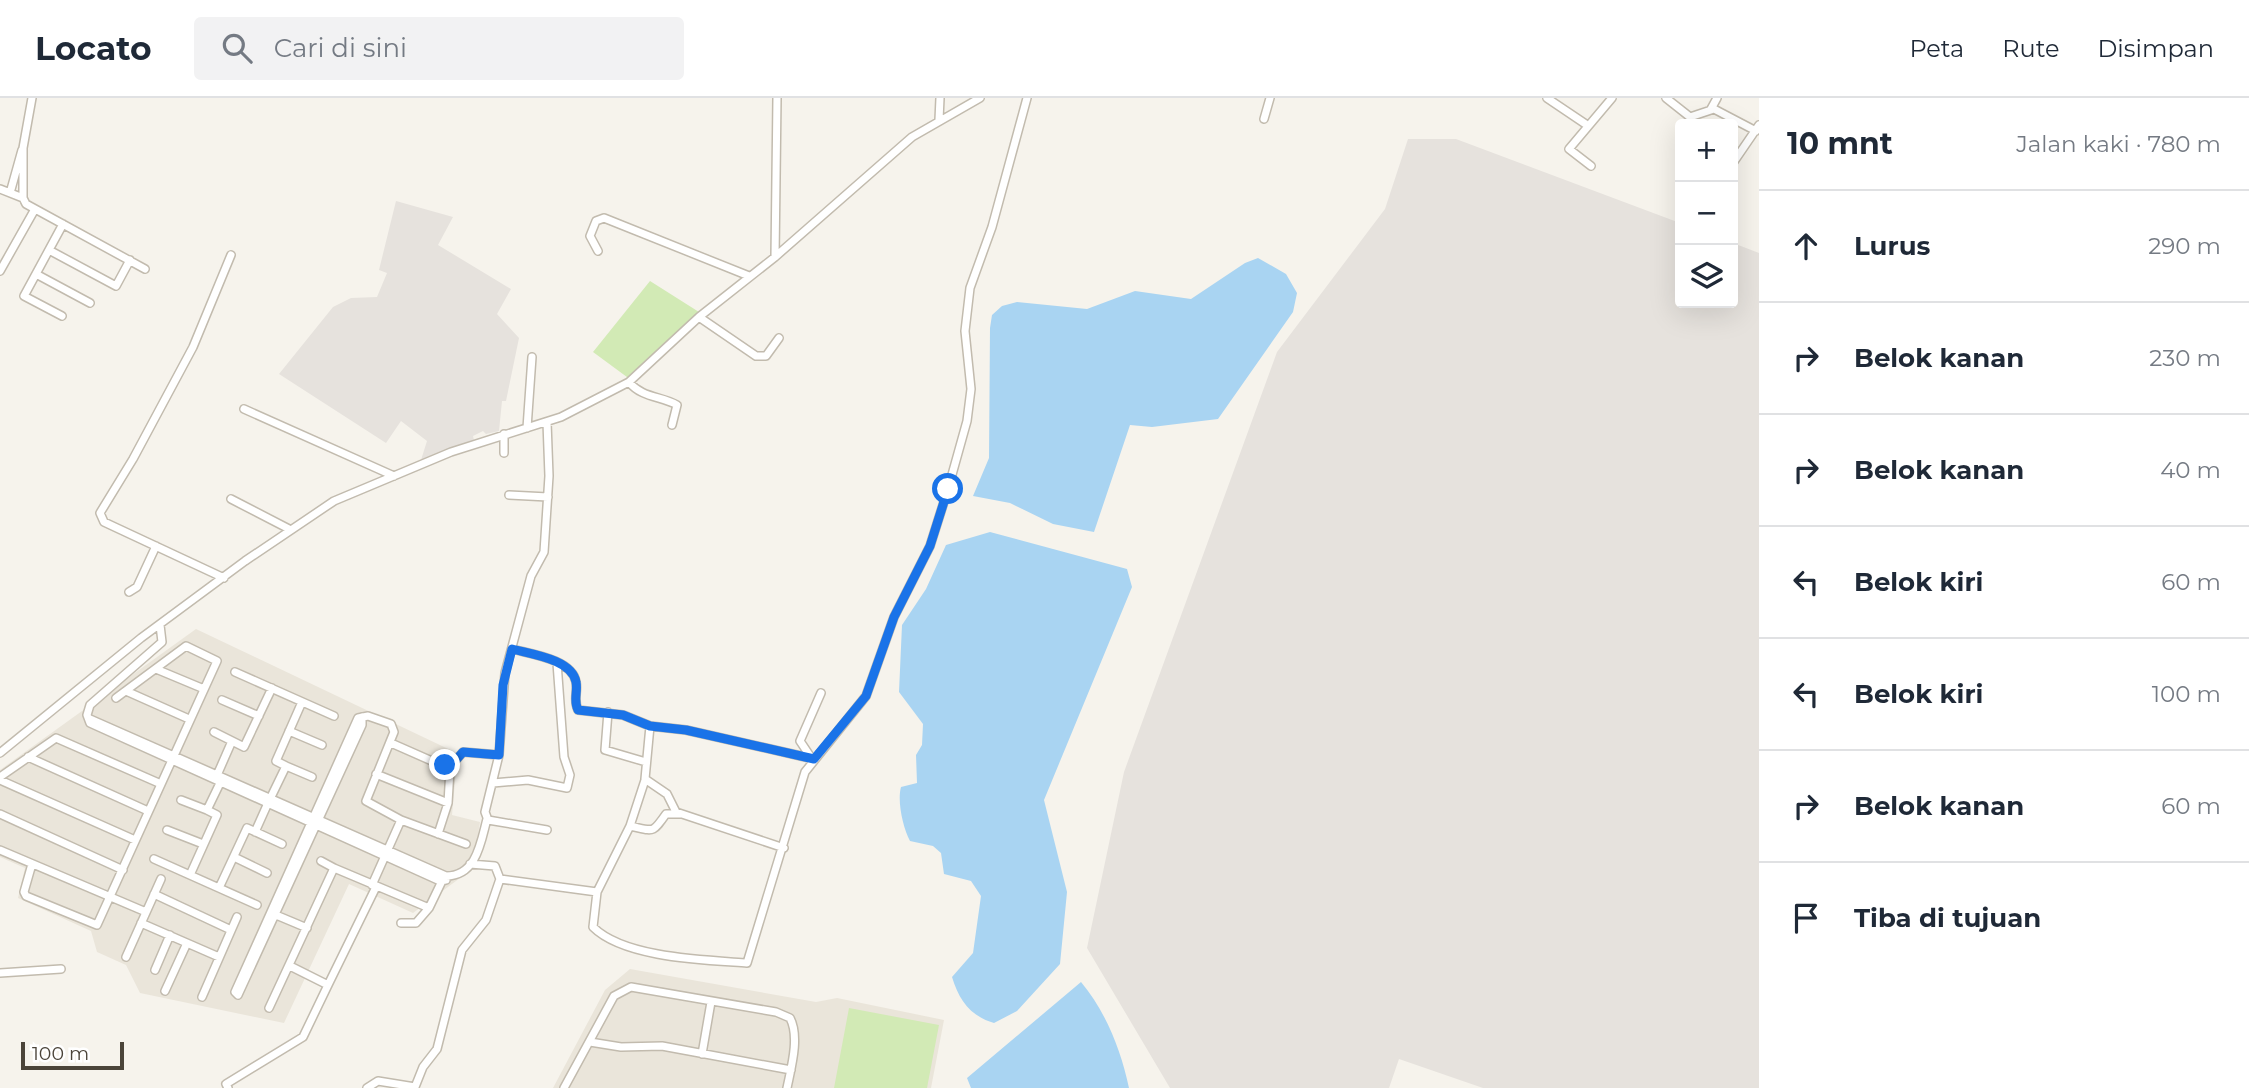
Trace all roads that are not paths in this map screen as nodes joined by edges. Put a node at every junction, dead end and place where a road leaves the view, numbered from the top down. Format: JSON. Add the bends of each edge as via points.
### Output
{"nodes":[{"id":1,"x":32,"y":98,"type":"edge"},
{"id":2,"x":777,"y":98,"type":"edge"},
{"id":3,"x":940,"y":98,"type":"edge"},
{"id":4,"x":980,"y":98,"type":"edge"},
{"id":5,"x":1027,"y":98,"type":"edge"},
{"id":6,"x":1270,"y":98,"type":"edge"},
{"id":7,"x":1547,"y":98,"type":"edge"},
{"id":8,"x":1612,"y":98,"type":"edge"},
{"id":9,"x":1666,"y":98,"type":"edge"},
{"id":10,"x":1717,"y":98,"type":"edge"},
{"id":11,"x":1711,"y":109,"type":"junction"},
{"id":12,"x":1264,"y":119,"type":"dead end"},
{"id":13,"x":939,"y":120,"type":"junction"},
{"id":14,"x":1587,"y":125,"type":"junction"},
{"id":15,"x":1757,"y":128,"type":"edge"},
{"id":16,"x":23,"y":148,"type":"junction"},
{"id":17,"x":1738,"y":156,"type":"edge"},
{"id":18,"x":1591,"y":166,"type":"dead end"},
{"id":19,"x":0,"y":189,"type":"edge"},
{"id":20,"x":10,"y":193,"type":"junction"},
{"id":21,"x":23,"y":198,"type":"junction"},
{"id":22,"x":35,"y":209,"type":"junction"},
{"id":23,"x":63,"y":224,"type":"junction"},
{"id":24,"x":49,"y":250,"type":"junction"},
{"id":25,"x":598,"y":250,"type":"dead end"},
{"id":26,"x":231,"y":256,"type":"dead end"},
{"id":27,"x":775,"y":257,"type":"junction"},
{"id":28,"x":130,"y":260,"type":"junction"},
{"id":29,"x":145,"y":269,"type":"dead end"},
{"id":30,"x":0,"y":271,"type":"edge"},
{"id":31,"x":36,"y":274,"type":"junction"},
{"id":32,"x":749,"y":276,"type":"junction"},
{"id":33,"x":90,"y":303,"type":"dead end"},
{"id":34,"x":62,"y":316,"type":"dead end"},
{"id":35,"x":699,"y":317,"type":"junction"},
{"id":36,"x":779,"y":338,"type":"dead end"},
{"id":37,"x":532,"y":357,"type":"dead end"},
{"id":38,"x":629,"y":382,"type":"junction"},
{"id":39,"x":244,"y":409,"type":"dead end"},
{"id":40,"x":547,"y":422,"type":"junction"},
{"id":41,"x":672,"y":425,"type":"dead end"},
{"id":42,"x":527,"y":428,"type":"junction"},
{"id":43,"x":504,"y":434,"type":"junction"},
{"id":44,"x":505,"y":453,"type":"dead end"},
{"id":45,"x":394,"y":477,"type":"junction"},
{"id":46,"x":509,"y":495,"type":"dead end"},
{"id":47,"x":548,"y":497,"type":"junction"},
{"id":48,"x":231,"y":499,"type":"dead end"},
{"id":49,"x":291,"y":530,"type":"junction"},
{"id":50,"x":156,"y":546,"type":"junction"},
{"id":51,"x":223,"y":578,"type":"junction"},
{"id":52,"x":129,"y":592,"type":"dead end"},
{"id":53,"x":160,"y":625,"type":"junction"},
{"id":54,"x":512,"y":649,"type":"junction"},
{"id":55,"x":557,"y":663,"type":"junction"},
{"id":56,"x":156,"y":668,"type":"junction"},
{"id":57,"x":235,"y":672,"type":"dead end"},
{"id":58,"x":272,"y":688,"type":"junction"},
{"id":59,"x":204,"y":689,"type":"junction"},
{"id":60,"x":127,"y":691,"type":"junction"},
{"id":61,"x":821,"y":693,"type":"dead end"},
{"id":62,"x":116,"y":698,"type":"dead end"},
{"id":63,"x":222,"y":700,"type":"dead end"},
{"id":64,"x":302,"y":702,"type":"junction"},
{"id":65,"x":608,"y":712,"type":"junction"},
{"id":66,"x":258,"y":716,"type":"junction"},
{"id":67,"x":334,"y":716,"type":"dead end"},
{"id":68,"x":189,"y":719,"type":"junction"},
{"id":69,"x":650,"y":726,"type":"junction"},
{"id":70,"x":289,"y":731,"type":"junction"},
{"id":71,"x":214,"y":732,"type":"dead end"},
{"id":72,"x":232,"y":741,"type":"junction"},
{"id":73,"x":391,"y":743,"type":"junction"},
{"id":74,"x":322,"y":745,"type":"dead end"},
{"id":75,"x":0,"y":753,"type":"edge"},
{"id":76,"x":499,"y":755,"type":"junction"},
{"id":77,"x":28,"y":757,"type":"junction"},
{"id":78,"x":173,"y":757,"type":"junction"},
{"id":79,"x":813,"y":759,"type":"junction"},
{"id":80,"x":646,"y":762,"type":"junction"},
{"id":81,"x":286,"y":766,"type":"junction"},
{"id":82,"x":449,"y":768,"type":"junction"},
{"id":83,"x":376,"y":774,"type":"junction"},
{"id":84,"x":219,"y":777,"type":"junction"},
{"id":85,"x":312,"y":777,"type":"dead end"},
{"id":86,"x":645,"y":779,"type":"junction"},
{"id":87,"x":0,"y":780,"type":"edge"},
{"id":88,"x":493,"y":783,"type":"junction"},
{"id":89,"x":161,"y":784,"type":"junction"},
{"id":90,"x":181,"y":800,"type":"dead end"},
{"id":91,"x":270,"y":800,"type":"junction"},
{"id":92,"x":448,"y":803,"type":"junction"},
{"id":93,"x":207,"y":810,"type":"junction"},
{"id":94,"x":148,"y":811,"type":"junction"},
{"id":95,"x":0,"y":814,"type":"edge"},
{"id":96,"x":680,"y":814,"type":"junction"},
{"id":97,"x":487,"y":818,"type":"junction"},
{"id":98,"x":401,"y":820,"type":"junction"},
{"id":99,"x":315,"y":821,"type":"junction"},
{"id":100,"x":630,"y":826,"type":"junction"},
{"id":101,"x":167,"y":830,"type":"dead end"},
{"id":102,"x":547,"y":830,"type":"dead end"},
{"id":103,"x":255,"y":832,"type":"junction"},
{"id":104,"x":438,"y":834,"type":"junction"},
{"id":105,"x":135,"y":840,"type":"junction"},
{"id":106,"x":203,"y":844,"type":"junction"},
{"id":107,"x":282,"y":844,"type":"dead end"},
{"id":108,"x":466,"y":844,"type":"dead end"},
{"id":109,"x":784,"y":848,"type":"junction"},
{"id":110,"x":0,"y":850,"type":"edge"},
{"id":111,"x":385,"y":852,"type":"junction"},
{"id":112,"x":234,"y":857,"type":"junction"},
{"id":113,"x":155,"y":859,"type":"dead end"},
{"id":114,"x":321,"y":861,"type":"dead end"},
{"id":115,"x":32,"y":864,"type":"junction"},
{"id":116,"x":470,"y":864,"type":"junction"},
{"id":117,"x":334,"y":868,"type":"junction"},
{"id":118,"x":123,"y":870,"type":"junction"},
{"id":119,"x":293,"y":872,"type":"junction"},
{"id":120,"x":267,"y":873,"type":"dead end"},
{"id":121,"x":190,"y":875,"type":"junction"},
{"id":122,"x":444,"y":878,"type":"junction"},
{"id":123,"x":161,"y":879,"type":"dead end"},
{"id":124,"x":500,"y":879,"type":"junction"},
{"id":125,"x":374,"y":886,"type":"junction"},
{"id":126,"x":219,"y":888,"type":"junction"},
{"id":127,"x":597,"y":892,"type":"junction"},
{"id":128,"x":154,"y":894,"type":"junction"},
{"id":129,"x":110,"y":898,"type":"junction"},
{"id":130,"x":257,"y":905,"type":"dead end"},
{"id":131,"x":429,"y":908,"type":"junction"},
{"id":132,"x":146,"y":912,"type":"junction"},
{"id":133,"x":276,"y":915,"type":"junction"},
{"id":134,"x":237,"y":917,"type":"dead end"},
{"id":135,"x":141,"y":923,"type":"junction"},
{"id":136,"x":401,"y":923,"type":"dead end"},
{"id":137,"x":307,"y":928,"type":"junction"},
{"id":138,"x":231,"y":930,"type":"junction"},
{"id":139,"x":170,"y":935,"type":"junction"},
{"id":140,"x":187,"y":943,"type":"junction"},
{"id":141,"x":126,"y":957,"type":"dead end"},
{"id":142,"x":219,"y":957,"type":"junction"},
{"id":143,"x":255,"y":957,"type":"junction"},
{"id":144,"x":290,"y":966,"type":"junction"},
{"id":145,"x":61,"y":969,"type":"dead end"},
{"id":146,"x":155,"y":970,"type":"dead end"},
{"id":147,"x":0,"y":973,"type":"edge"},
{"id":148,"x":328,"y":985,"type":"junction"},
{"id":149,"x":165,"y":991,"type":"dead end"},
{"id":150,"x":202,"y":997,"type":"dead end"},
{"id":151,"x":711,"y":1002,"type":"junction"},
{"id":152,"x":269,"y":1008,"type":"dead end"},
{"id":153,"x":590,"y":1042,"type":"junction"},
{"id":154,"x":702,"y":1054,"type":"junction"},
{"id":155,"x":790,"y":1070,"type":"junction"},
{"id":156,"x":228,"y":1088,"type":"edge"},
{"id":157,"x":367,"y":1088,"type":"edge"},
{"id":158,"x":564,"y":1088,"type":"edge"},
{"id":159,"x":787,"y":1088,"type":"edge"}],
"edges":[{"from":1,"to":16,"type":"street"},
{"from":2,"to":27,"type":"street"},
{"from":3,"to":13,"type":"street"},
{"from":4,"to":13,"type":"street"},
{"from":5,"to":79,"type":"street","via":[[992,227],[970,288],[965,331],[971,389],[960,451],[930,546],[894,617],[866,696]]},
{"from":6,"to":12,"type":"street"},
{"from":7,"to":14,"type":"street"},
{"from":8,"to":14,"type":"street"},
{"from":9,"to":11,"type":"street","via":[[1690,117]]},
{"from":10,"to":11,"type":"street"},
{"from":11,"to":15,"type":"street"},
{"from":13,"to":27,"type":"street","via":[[881,163]]},
{"from":14,"to":18,"type":"street","via":[[1569,149]]},
{"from":15,"to":17,"type":"street"},
{"from":16,"to":20,"type":"street"},
{"from":16,"to":21,"type":"street"},
{"from":19,"to":20,"type":"street"},
{"from":20,"to":21,"type":"street"},
{"from":21,"to":22,"type":"street"},
{"from":22,"to":23,"type":"street"},
{"from":22,"to":30,"type":"street"},
{"from":23,"to":24,"type":"street"},
{"from":23,"to":28,"type":"street"},
{"from":24,"to":28,"type":"street","via":[[116,286]]},
{"from":24,"to":31,"type":"street"},
{"from":25,"to":32,"type":"street","via":[[590,236],[596,221],[604,218]]},
{"from":26,"to":50,"type":"street","via":[[193,347],[100,513],[104,522]]},
{"from":27,"to":32,"type":"street"},
{"from":28,"to":29,"type":"street"},
{"from":31,"to":33,"type":"street"},
{"from":31,"to":34,"type":"street","via":[[24,296]]},
{"from":32,"to":35,"type":"street"},
{"from":35,"to":36,"type":"street","via":[[756,356],[766,356]]},
{"from":35,"to":38,"type":"street"},
{"from":37,"to":42,"type":"street"},
{"from":38,"to":40,"type":"street"},
{"from":38,"to":41,"type":"street","via":[[655,399],[677,405]]},
{"from":39,"to":45,"type":"street"},
{"from":40,"to":42,"type":"street"},
{"from":40,"to":47,"type":"street"},
{"from":42,"to":43,"type":"street"},
{"from":43,"to":44,"type":"street"},
{"from":43,"to":45,"type":"street"},
{"from":45,"to":49,"type":"street","via":[[334,501]]},
{"from":46,"to":47,"type":"street"},
{"from":47,"to":54,"type":"street","via":[[544,552],[531,576]]},
{"from":48,"to":49,"type":"street"},
{"from":49,"to":51,"type":"street"},
{"from":50,"to":51,"type":"street"},
{"from":50,"to":52,"type":"street","via":[[137,587]]},
{"from":51,"to":53,"type":"street"},
{"from":53,"to":75,"type":"street"},
{"from":53,"to":78,"type":"street","via":[[163,638],[159,646],[90,705],[90,723]]},
{"from":54,"to":55,"type":"street"},
{"from":54,"to":76,"type":"street","via":[[503,685]]},
{"from":55,"to":65,"type":"street","via":[[574,676],[578,710]]},
{"from":55,"to":88,"type":"street","via":[[564,757],[570,775],[566,788],[528,780]]},
{"from":56,"to":59,"type":"street"},
{"from":56,"to":59,"type":"street","via":[[181,648],[191,646],[217,661]]},
{"from":56,"to":60,"type":"street"},
{"from":57,"to":58,"type":"street"},
{"from":58,"to":64,"type":"street"},
{"from":58,"to":66,"type":"street"},
{"from":59,"to":68,"type":"street"},
{"from":60,"to":62,"type":"street"},
{"from":60,"to":68,"type":"street"},
{"from":61,"to":79,"type":"street","via":[[800,741]]},
{"from":63,"to":66,"type":"street"},
{"from":64,"to":67,"type":"street"},
{"from":64,"to":70,"type":"street"},
{"from":65,"to":69,"type":"street"},
{"from":65,"to":80,"type":"street","via":[[604,750]]},
{"from":66,"to":72,"type":"street","via":[[244,747]]},
{"from":68,"to":78,"type":"street"},
{"from":69,"to":79,"type":"street"},
{"from":69,"to":80,"type":"street"},
{"from":70,"to":74,"type":"street"},
{"from":70,"to":81,"type":"street","via":[[276,761]]},
{"from":71,"to":72,"type":"street"},
{"from":72,"to":84,"type":"street"},
{"from":73,"to":82,"type":"street"},
{"from":73,"to":83,"type":"street"},
{"from":73,"to":99,"type":"street","via":[[391,724],[368,716],[355,721]]},
{"from":76,"to":82,"type":"street","via":[[463,752]]},
{"from":76,"to":88,"type":"street"},
{"from":77,"to":87,"type":"street"},
{"from":77,"to":89,"type":"street","via":[[60,738]]},
{"from":77,"to":94,"type":"street"},
{"from":78,"to":84,"type":"street"},
{"from":78,"to":89,"type":"street"},
{"from":79,"to":109,"type":"street","via":[[805,772]]},
{"from":80,"to":86,"type":"street"},
{"from":81,"to":85,"type":"street"},
{"from":81,"to":91,"type":"street"},
{"from":82,"to":92,"type":"street"},
{"from":83,"to":92,"type":"street"},
{"from":83,"to":98,"type":"street","via":[[366,801]]},
{"from":84,"to":91,"type":"street"},
{"from":84,"to":93,"type":"street"},
{"from":86,"to":96,"type":"street","via":[[667,794]]},
{"from":86,"to":100,"type":"street"},
{"from":87,"to":105,"type":"street"},
{"from":88,"to":97,"type":"street"},
{"from":89,"to":94,"type":"street"},
{"from":90,"to":93,"type":"street"},
{"from":91,"to":99,"type":"street"},
{"from":91,"to":103,"type":"street"},
{"from":92,"to":104,"type":"street"},
{"from":93,"to":106,"type":"street","via":[[216,815]]},
{"from":94,"to":105,"type":"street"},
{"from":95,"to":118,"type":"street"},
{"from":96,"to":100,"type":"street","via":[[666,814],[653,830]]},
{"from":96,"to":109,"type":"street"},
{"from":97,"to":102,"type":"street"},
{"from":97,"to":116,"type":"street","via":[[480,850]]},
{"from":98,"to":104,"type":"street"},
{"from":98,"to":111,"type":"street"},
{"from":99,"to":111,"type":"street"},
{"from":99,"to":119,"type":"street"},
{"from":100,"to":127,"type":"street"},
{"from":101,"to":106,"type":"street"},
{"from":103,"to":107,"type":"street"},
{"from":103,"to":112,"type":"street","via":[[247,828]]},
{"from":104,"to":108,"type":"street"},
{"from":105,"to":118,"type":"street"},
{"from":106,"to":121,"type":"street"},
{"from":109,"to":127,"type":"street","via":[[747,963],[660,954],[599,933],[592,923]]},
{"from":110,"to":115,"type":"street"},
{"from":111,"to":122,"type":"street"},
{"from":111,"to":125,"type":"street"},
{"from":112,"to":120,"type":"street"},
{"from":112,"to":126,"type":"street"},
{"from":113,"to":121,"type":"street"},
{"from":114,"to":117,"type":"street"},
{"from":115,"to":129,"type":"street"},
{"from":115,"to":129,"type":"street","via":[[26,896],[95,925]]},
{"from":116,"to":122,"type":"street"},
{"from":116,"to":124,"type":"street","via":[[495,866]]},
{"from":117,"to":125,"type":"street"},
{"from":117,"to":137,"type":"street"},
{"from":118,"to":129,"type":"street"},
{"from":119,"to":133,"type":"street"},
{"from":119,"to":143,"type":"street"},
{"from":121,"to":126,"type":"street"},
{"from":122,"to":131,"type":"street"},
{"from":123,"to":128,"type":"street"},
{"from":124,"to":127,"type":"street"},
{"from":124,"to":157,"type":"street","via":[[486,920],[462,950],[437,1049],[423,1067],[417,1086],[379,1081]]},
{"from":125,"to":131,"type":"street"},
{"from":125,"to":148,"type":"street"},
{"from":126,"to":130,"type":"street"},
{"from":128,"to":132,"type":"street"},
{"from":128,"to":138,"type":"street"},
{"from":129,"to":132,"type":"street"},
{"from":131,"to":136,"type":"street","via":[[416,923]]},
{"from":132,"to":135,"type":"street"},
{"from":133,"to":137,"type":"street"},
{"from":133,"to":143,"type":"street"},
{"from":134,"to":138,"type":"street"},
{"from":135,"to":139,"type":"street"},
{"from":135,"to":141,"type":"street"},
{"from":137,"to":144,"type":"street"},
{"from":138,"to":142,"type":"street"},
{"from":139,"to":140,"type":"street"},
{"from":139,"to":146,"type":"street"},
{"from":140,"to":142,"type":"street"},
{"from":140,"to":149,"type":"street"},
{"from":142,"to":150,"type":"street"},
{"from":143,"to":143,"type":"street","via":[[238,995],[235,992]]},
{"from":144,"to":148,"type":"street"},
{"from":144,"to":152,"type":"street"},
{"from":145,"to":147,"type":"street"},
{"from":148,"to":156,"type":"street","via":[[303,1037],[226,1084]]},
{"from":151,"to":153,"type":"street","via":[[624,988],[614,996]]},
{"from":151,"to":154,"type":"street"},
{"from":151,"to":155,"type":"street","via":[[790,1018],[794,1030]]},
{"from":153,"to":154,"type":"street","via":[[662,1046]]},
{"from":153,"to":158,"type":"street"},
{"from":154,"to":155,"type":"street"},
{"from":155,"to":159,"type":"street"}]}
